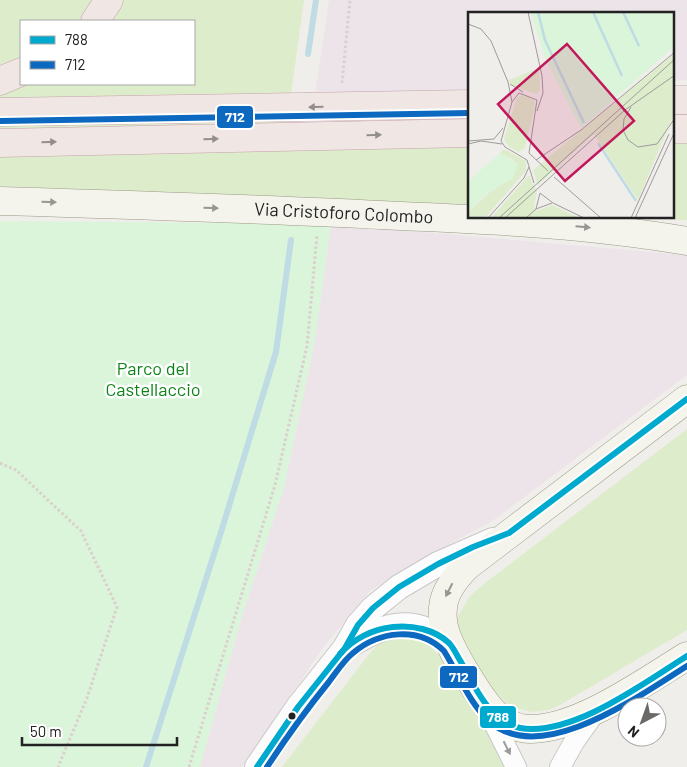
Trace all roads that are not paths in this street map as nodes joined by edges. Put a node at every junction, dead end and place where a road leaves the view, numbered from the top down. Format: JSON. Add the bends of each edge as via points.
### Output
{"nodes":[{"id":1,"x":109,"y":0,"type":"edge"},
{"id":2,"x":95,"y":20,"type":"edge"},
{"id":3,"x":20,"y":72,"type":"edge"},
{"id":4,"x":0,"y":81,"type":"edge"},
{"id":5,"x":674,"y":100,"type":"edge"},
{"id":6,"x":687,"y":100,"type":"edge"},
{"id":7,"x":468,"y":104,"type":"edge"},
{"id":8,"x":0,"y":112,"type":"edge"},
{"id":9,"x":674,"y":129,"type":"edge"},
{"id":10,"x":687,"y":129,"type":"edge"},
{"id":11,"x":468,"y":133,"type":"edge"},
{"id":12,"x":0,"y":143,"type":"edge"},
{"id":13,"x":0,"y":201,"type":"edge"},
{"id":14,"x":687,"y":241,"type":"edge"},
{"id":15,"x":687,"y":399,"type":"edge"},
{"id":16,"x":509,"y":533,"type":"junction"},
{"id":17,"x":450,"y":644,"type":"junction"},
{"id":18,"x":345,"y":648,"type":"junction"},
{"id":19,"x":687,"y":656,"type":"edge"},
{"id":20,"x":482,"y":698,"type":"junction"},
{"id":21,"x":596,"y":711,"type":"junction"},
{"id":22,"x":257,"y":767,"type":"edge"},
{"id":23,"x":516,"y":767,"type":"edge"},
{"id":24,"x":560,"y":767,"type":"edge"}],
"edges":[{"from":1,"to":2,"type":"highway"},
{"from":3,"to":4,"type":"highway"},
{"from":5,"to":6,"type":"highway"},
{"from":7,"to":8,"type":"highway","one_way":true},
{"from":9,"to":10,"type":"highway"},
{"from":12,"to":11,"type":"highway","one_way":true},
{"from":13,"to":14,"type":"main road","name":"Via Cristoforo Colombo","one_way":true,"via":[[319,212],[542,224],[632,232]]},
{"from":15,"to":16,"type":"main road"},
{"from":16,"to":17,"type":"main road","one_way":true,"via":[[462,571],[448,591],[442,615]]},
{"from":16,"to":18,"type":"street","via":[[449,558],[399,588],[364,617]]},
{"from":17,"to":18,"type":"street","via":[[428,630],[406,625],[376,630]]},
{"from":17,"to":20,"type":"main road"},
{"from":18,"to":22,"type":"street","via":[[298,707]]},
{"from":19,"to":21,"type":"main road"},
{"from":20,"to":21,"type":"main road","via":[[501,719],[512,726],[530,729],[551,726]]},
{"from":20,"to":23,"type":"street","one_way":true},
{"from":21,"to":24,"type":"street"}]}
